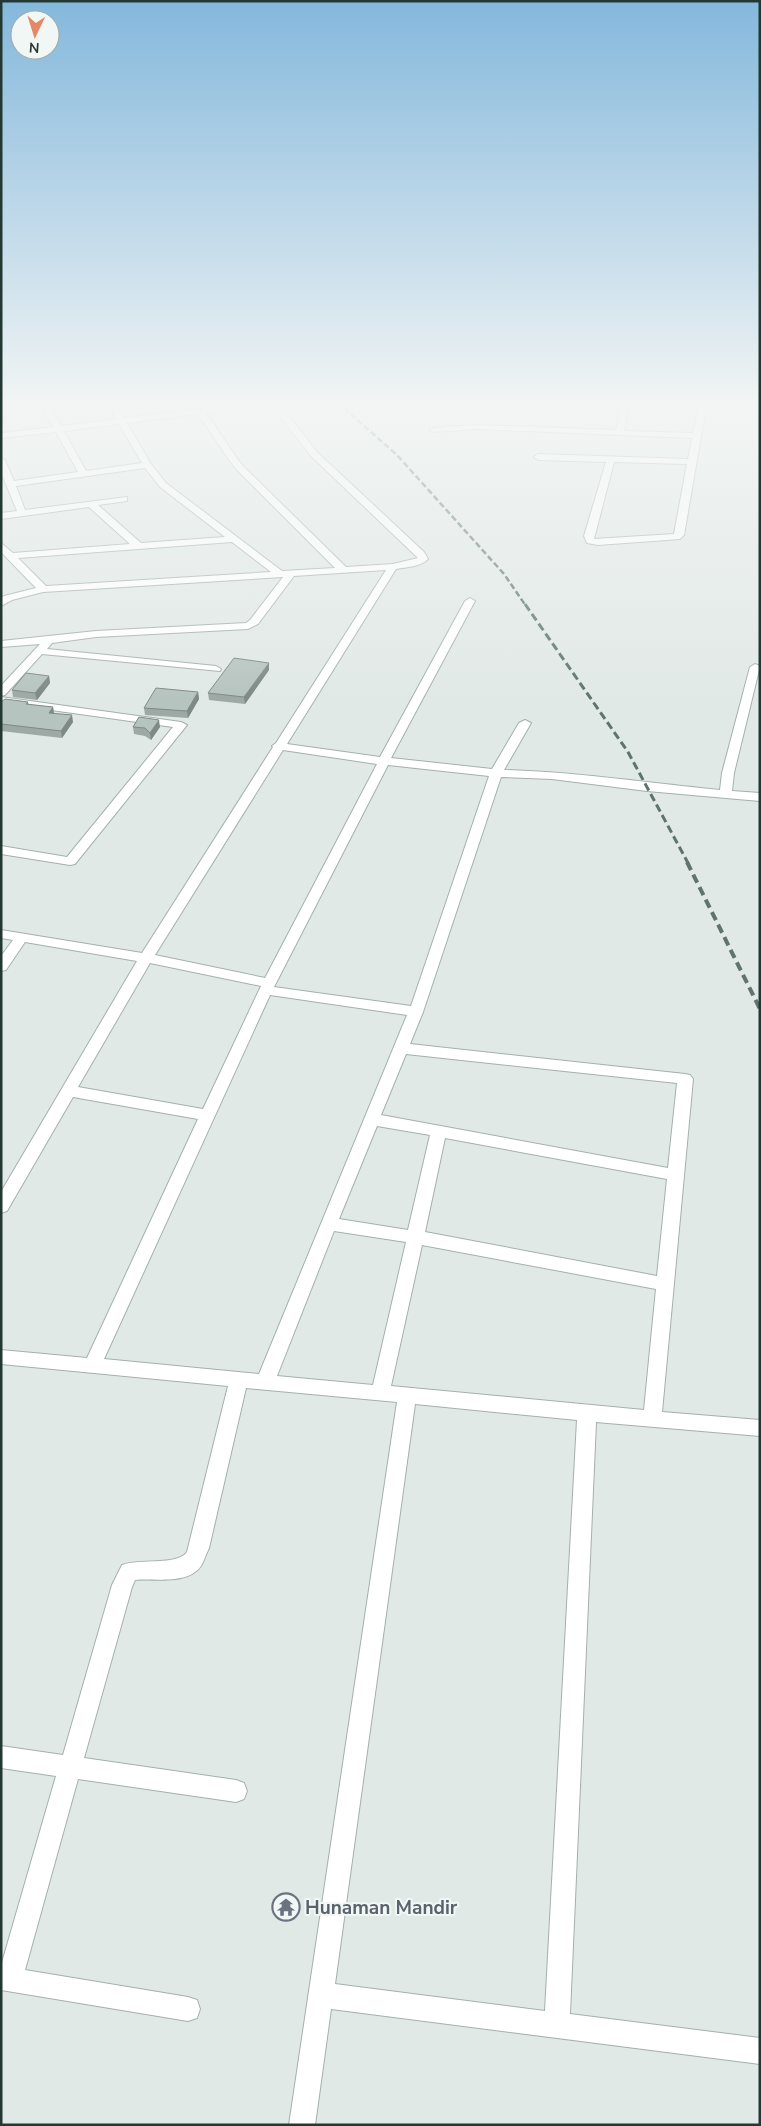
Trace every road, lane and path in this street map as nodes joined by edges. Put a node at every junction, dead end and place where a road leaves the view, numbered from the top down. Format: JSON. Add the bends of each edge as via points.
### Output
{"nodes":[{"id":1,"x":15,"y":501,"type":"edge"},
{"id":2,"x":105,"y":501,"type":"edge"},
{"id":3,"x":184,"y":501,"type":"edge"},
{"id":4,"x":273,"y":501,"type":"edge"},
{"id":5,"x":364,"y":501,"type":"edge"},
{"id":6,"x":599,"y":501,"type":"edge"},
{"id":7,"x":685,"y":501,"type":"edge"},
{"id":8,"x":90,"y":503,"type":"junction"},
{"id":9,"x":22,"y":513,"type":"junction"},
{"id":10,"x":1,"y":516,"type":"edge"},
{"id":11,"x":234,"y":539,"type":"junction"},
{"id":12,"x":1,"y":546,"type":"edge"},
{"id":13,"x":138,"y":546,"type":"junction"},
{"id":14,"x":11,"y":556,"type":"junction"},
{"id":15,"x":393,"y":567,"type":"junction"},
{"id":16,"x":342,"y":570,"type":"junction"},
{"id":17,"x":286,"y":575,"type":"junction"},
{"id":18,"x":43,"y":589,"type":"junction"},
{"id":19,"x":470,"y":601,"type":"dead end"},
{"id":20,"x":1,"y":603,"type":"edge"},
{"id":21,"x":49,"y":640,"type":"junction"},
{"id":22,"x":1,"y":644,"type":"edge"},
{"id":23,"x":39,"y":651,"type":"junction"},
{"id":24,"x":755,"y":667,"type":"dead end"},
{"id":25,"x":216,"y":669,"type":"dead end"},
{"id":26,"x":1,"y":693,"type":"edge"},
{"id":27,"x":1,"y":700,"type":"edge"},
{"id":28,"x":525,"y":723,"type":"dead end"},
{"id":29,"x":278,"y":746,"type":"junction"},
{"id":30,"x":384,"y":761,"type":"junction"},
{"id":31,"x":496,"y":773,"type":"junction"},
{"id":32,"x":726,"y":794,"type":"junction"},
{"id":33,"x":760,"y":797,"type":"edge"},
{"id":34,"x":1,"y":850,"type":"edge"},
{"id":35,"x":1,"y":934,"type":"edge"},
{"id":36,"x":22,"y":938,"type":"junction"},
{"id":37,"x":146,"y":958,"type":"junction"},
{"id":38,"x":1,"y":966,"type":"edge"},
{"id":39,"x":268,"y":986,"type":"junction"},
{"id":40,"x":416,"y":1012,"type":"junction"},
{"id":41,"x":401,"y":1048,"type":"junction"},
{"id":42,"x":68,"y":1091,"type":"junction"},
{"id":43,"x":208,"y":1115,"type":"junction"},
{"id":44,"x":372,"y":1119,"type":"junction"},
{"id":45,"x":439,"y":1130,"type":"junction"},
{"id":46,"x":676,"y":1175,"type":"junction"},
{"id":47,"x":1,"y":1207,"type":"edge"},
{"id":48,"x":329,"y":1224,"type":"junction"},
{"id":49,"x":415,"y":1238,"type":"junction"},
{"id":50,"x":665,"y":1284,"type":"junction"},
{"id":51,"x":1,"y":1357,"type":"edge"},
{"id":52,"x":92,"y":1366,"type":"junction"},
{"id":53,"x":240,"y":1380,"type":"junction"},
{"id":54,"x":266,"y":1382,"type":"junction"},
{"id":55,"x":380,"y":1394,"type":"junction"},
{"id":56,"x":407,"y":1396,"type":"junction"},
{"id":57,"x":587,"y":1413,"type":"junction"},
{"id":58,"x":652,"y":1420,"type":"junction"},
{"id":59,"x":760,"y":1428,"type":"edge"},
{"id":60,"x":1,"y":1757,"type":"edge"},
{"id":61,"x":69,"y":1767,"type":"junction"},
{"id":62,"x":236,"y":1791,"type":"dead end"},
{"id":63,"x":5,"y":1979,"type":"edge"},
{"id":64,"x":321,"y":1994,"type":"junction"},
{"id":65,"x":188,"y":2009,"type":"dead end"},
{"id":66,"x":557,"y":2025,"type":"junction"},
{"id":67,"x":760,"y":2051,"type":"edge"},
{"id":68,"x":302,"y":2125,"type":"edge"}],
"edges":[{"from":1,"to":9,"type":"street"},
{"from":2,"to":8,"type":"street"},
{"from":3,"to":11,"type":"street"},
{"from":4,"to":16,"type":"street"},
{"from":5,"to":15,"type":"street","via":[[423,557],[416,564]]},
{"from":6,"to":7,"type":"street","via":[[589,536],[594,542],[678,536]]},
{"from":8,"to":9,"type":"street"},
{"from":8,"to":13,"type":"street"},
{"from":9,"to":10,"type":"street"},
{"from":11,"to":13,"type":"street"},
{"from":11,"to":17,"type":"street"},
{"from":12,"to":14,"type":"street"},
{"from":13,"to":14,"type":"street"},
{"from":14,"to":18,"type":"street"},
{"from":15,"to":16,"type":"street"},
{"from":15,"to":29,"type":"street"},
{"from":16,"to":17,"type":"street"},
{"from":17,"to":18,"type":"street"},
{"from":17,"to":21,"type":"street","via":[[248,626],[96,634]]},
{"from":18,"to":20,"type":"street","via":[[8,598]]},
{"from":19,"to":30,"type":"street"},
{"from":21,"to":22,"type":"street"},
{"from":21,"to":23,"type":"street"},
{"from":23,"to":25,"type":"street"},
{"from":23,"to":26,"type":"street"},
{"from":24,"to":32,"type":"street","via":[[728,773]]},
{"from":27,"to":34,"type":"street","via":[[181,725],[70,861]]},
{"from":28,"to":31,"type":"street"},
{"from":29,"to":30,"type":"street"},
{"from":29,"to":37,"type":"street"},
{"from":30,"to":31,"type":"street"},
{"from":30,"to":39,"type":"street"},
{"from":31,"to":32,"type":"street","via":[[552,775]]},
{"from":31,"to":40,"type":"street"},
{"from":32,"to":33,"type":"street"},
{"from":35,"to":36,"type":"street"},
{"from":36,"to":37,"type":"street"},
{"from":36,"to":38,"type":"street"},
{"from":37,"to":39,"type":"street"},
{"from":37,"to":42,"type":"street"},
{"from":39,"to":40,"type":"street"},
{"from":39,"to":43,"type":"street"},
{"from":40,"to":41,"type":"street"},
{"from":41,"to":44,"type":"street"},
{"from":41,"to":46,"type":"street","via":[[684,1079]]},
{"from":42,"to":43,"type":"street"},
{"from":42,"to":47,"type":"street"},
{"from":43,"to":52,"type":"street"},
{"from":44,"to":45,"type":"street"},
{"from":44,"to":48,"type":"street"},
{"from":45,"to":46,"type":"street"},
{"from":45,"to":49,"type":"street"},
{"from":46,"to":50,"type":"street"},
{"from":48,"to":49,"type":"street"},
{"from":48,"to":54,"type":"street"},
{"from":49,"to":50,"type":"street"},
{"from":49,"to":55,"type":"street"},
{"from":50,"to":58,"type":"street"},
{"from":51,"to":52,"type":"street"},
{"from":52,"to":53,"type":"street"},
{"from":53,"to":54,"type":"street"},
{"from":53,"to":61,"type":"street","via":[[199,1548],[192,1562],[180,1570],[139,1569],[129,1572],[122,1585]]},
{"from":54,"to":55,"type":"street"},
{"from":55,"to":56,"type":"street"},
{"from":56,"to":57,"type":"street"},
{"from":56,"to":64,"type":"street"},
{"from":57,"to":58,"type":"street"},
{"from":57,"to":66,"type":"street"},
{"from":58,"to":59,"type":"street"},
{"from":60,"to":61,"type":"street"},
{"from":61,"to":62,"type":"street"},
{"from":61,"to":63,"type":"street"},
{"from":63,"to":65,"type":"street"},
{"from":64,"to":66,"type":"street"},
{"from":64,"to":68,"type":"street"},
{"from":66,"to":67,"type":"street"}]}
